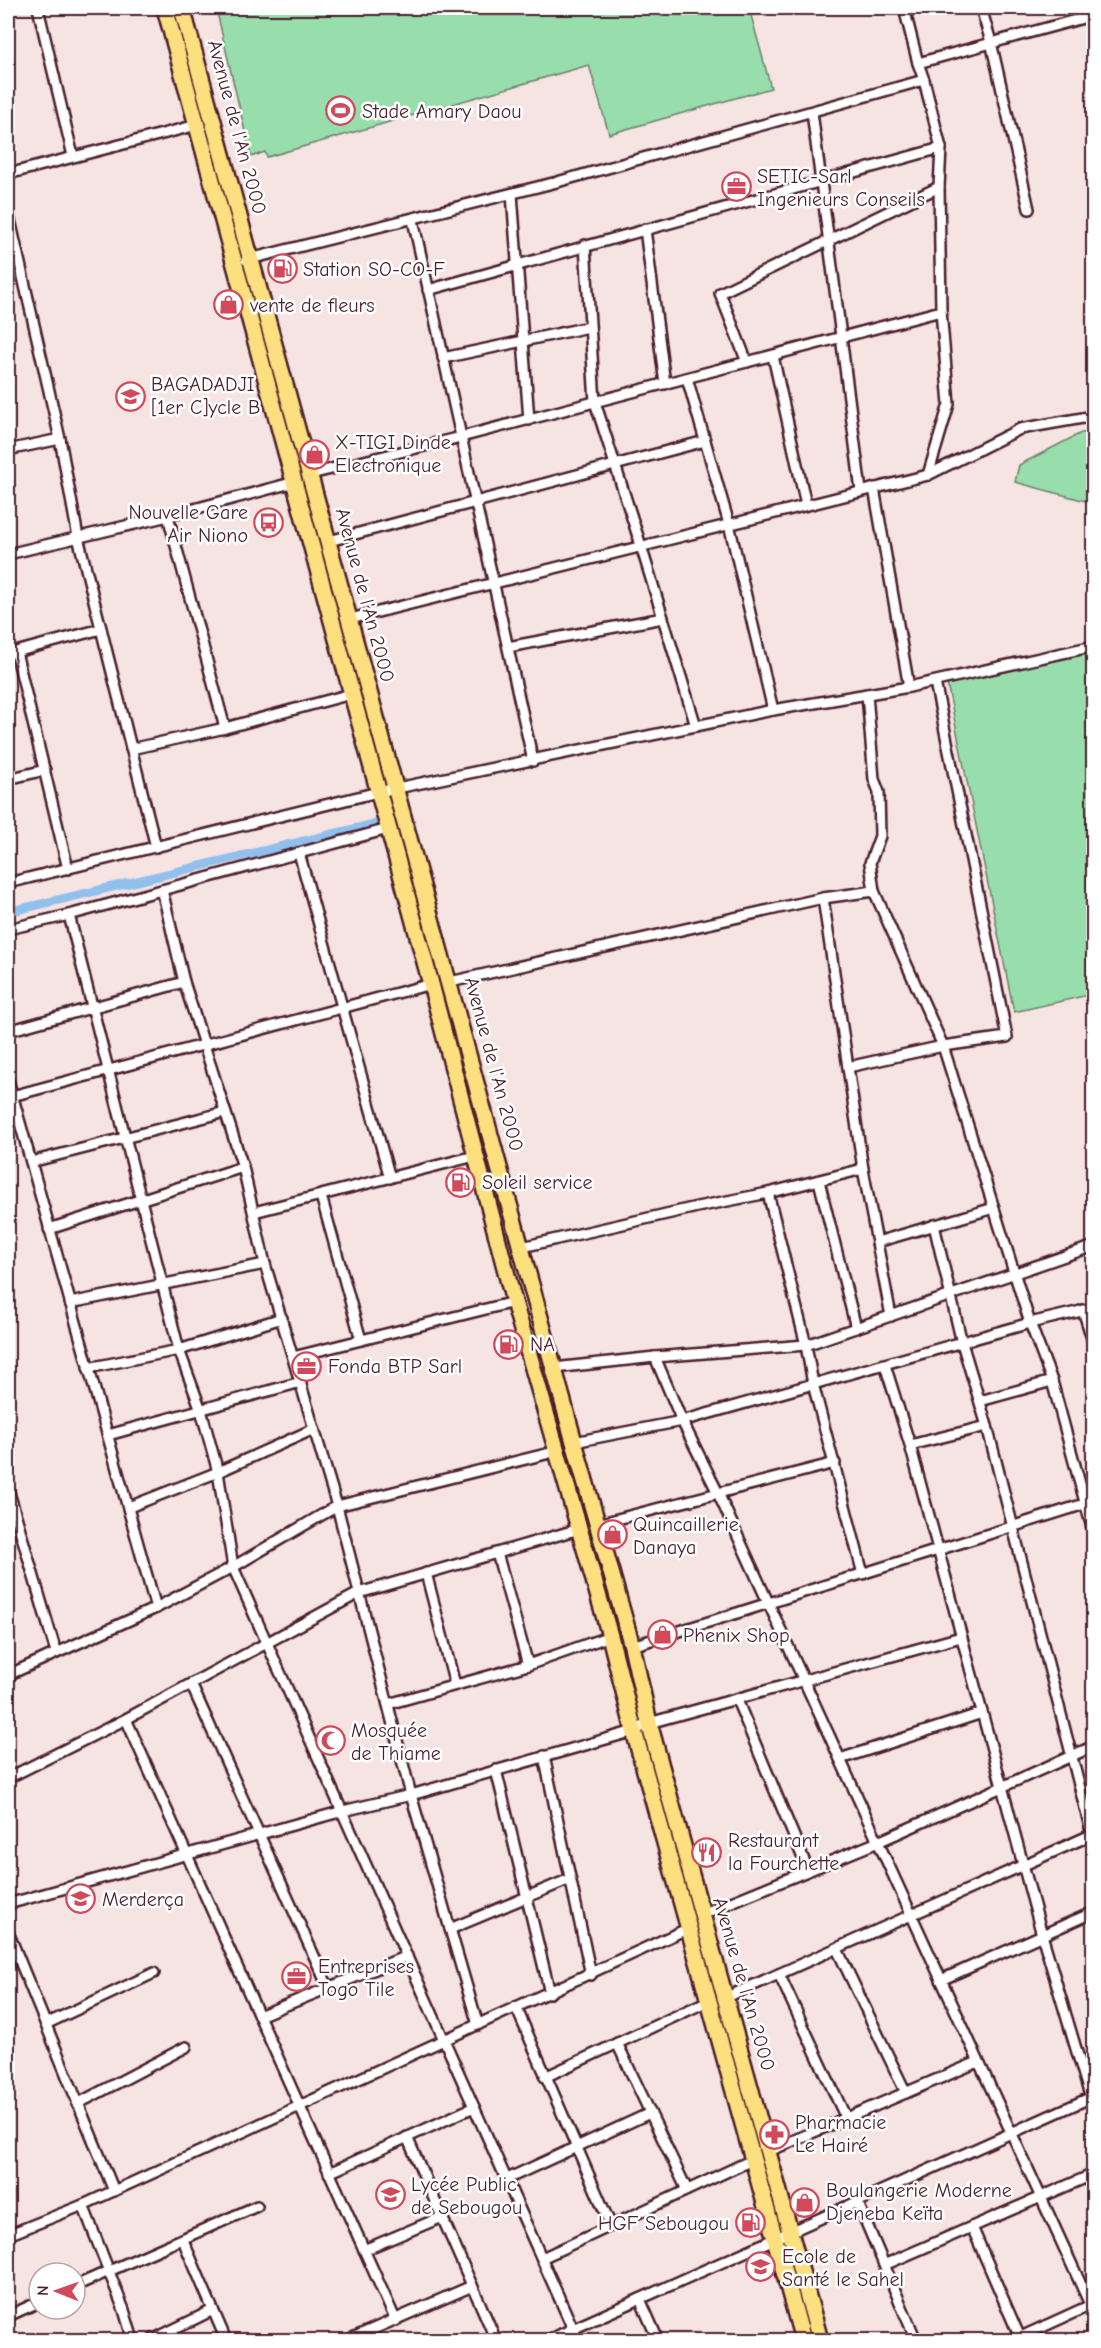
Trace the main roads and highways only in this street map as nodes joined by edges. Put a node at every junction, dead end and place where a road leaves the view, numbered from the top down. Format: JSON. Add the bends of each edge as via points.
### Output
{"nodes":[{"id":1,"x":165,"y":8,"type":"edge"},
{"id":2,"x":182,"y":8,"type":"edge"},
{"id":3,"x":802,"y":2340,"type":"edge"},
{"id":4,"x":820,"y":2340,"type":"edge"}],
"edges":[{"from":1,"to":3,"type":"main road","name":"Avenue de l'An 2000","via":[[514,1302],[610,1636]]},
{"from":2,"to":4,"type":"main road","name":"Avenue de l'An 2000"}]}
